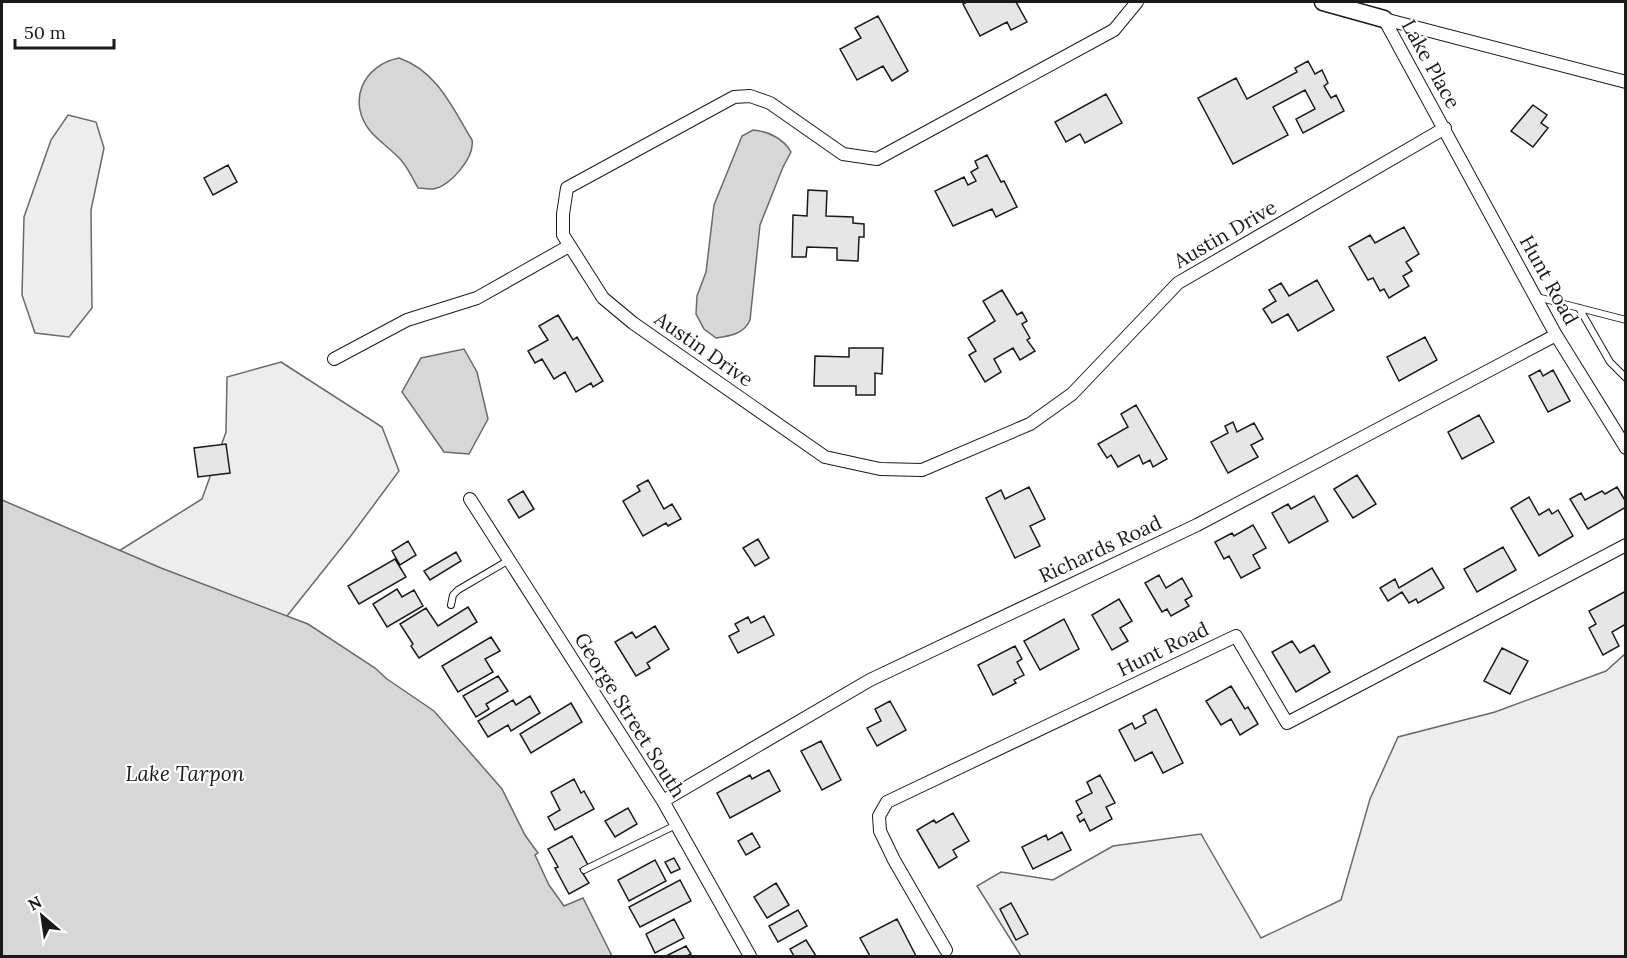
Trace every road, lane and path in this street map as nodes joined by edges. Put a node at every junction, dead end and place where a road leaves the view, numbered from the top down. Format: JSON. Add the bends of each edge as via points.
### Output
{"nodes":[{"id":1,"x":1137,"y":2,"type":"edge"},
{"id":2,"x":1323,"y":2,"type":"edge"},
{"id":3,"x":1384,"y":19,"type":"junction"},
{"id":4,"x":1626,"y":82,"type":"edge"},
{"id":5,"x":1445,"y":128,"type":"junction"},
{"id":6,"x":569,"y":246,"type":"junction"},
{"id":7,"x":1536,"y":297,"type":"junction"},
{"id":8,"x":1580,"y":308,"type":"junction"},
{"id":9,"x":1626,"y":320,"type":"edge"},
{"id":10,"x":1556,"y":335,"type":"junction"},
{"id":11,"x":334,"y":359,"type":"dead end"},
{"id":12,"x":1626,"y":378,"type":"edge"},
{"id":13,"x":1626,"y":448,"type":"edge"},
{"id":14,"x":470,"y":499,"type":"dead end"},
{"id":15,"x":1626,"y":545,"type":"edge"},
{"id":16,"x":509,"y":560,"type":"junction"},
{"id":17,"x":451,"y":604,"type":"dead end"},
{"id":18,"x":663,"y":801,"type":"junction"},
{"id":19,"x":676,"y":825,"type":"junction"},
{"id":20,"x":584,"y":870,"type":"dead end"},
{"id":21,"x":946,"y":954,"type":"edge"},
{"id":22,"x":750,"y":957,"type":"edge"}],
"edges":[{"from":1,"to":6,"type":"street","name":"Austin Drive","via":[[1114,30],[877,159],[843,154],[770,103],[750,96],[734,97],[567,188],[563,235]]},
{"from":2,"to":3,"type":"street"},
{"from":3,"to":4,"type":"street"},
{"from":3,"to":5,"type":"street","name":"Lake Place"},
{"from":5,"to":6,"type":"street","name":"Austin Drive","via":[[1178,283],[1072,394],[1030,424],[922,471],[880,469],[825,457],[603,298]]},
{"from":5,"to":7,"type":"street","name":"Hunt Road"},
{"from":6,"to":11,"type":"street","via":[[477,298],[407,320]]},
{"from":7,"to":8,"type":"lane"},
{"from":7,"to":10,"type":"street","name":"Hunt Road"},
{"from":8,"to":9,"type":"lane"},
{"from":8,"to":12,"type":"lane","via":[[1610,362]]},
{"from":10,"to":13,"type":"street","name":"Hunt Road"},
{"from":10,"to":18,"type":"street","name":"Richards Road","via":[[1197,525],[870,680]]},
{"from":14,"to":16,"type":"street","name":"George Street South"},
{"from":15,"to":21,"type":"street","name":"Hunt Road","via":[[1287,723],[1236,636],[887,802],[879,816],[880,831]]},
{"from":16,"to":17,"type":"lane","via":[[458,590]]},
{"from":16,"to":18,"type":"street","name":"George Street South"},
{"from":18,"to":19,"type":"street","name":"George Street South"},
{"from":19,"to":20,"type":"lane"},
{"from":19,"to":22,"type":"street","name":"George Street South"}]}
